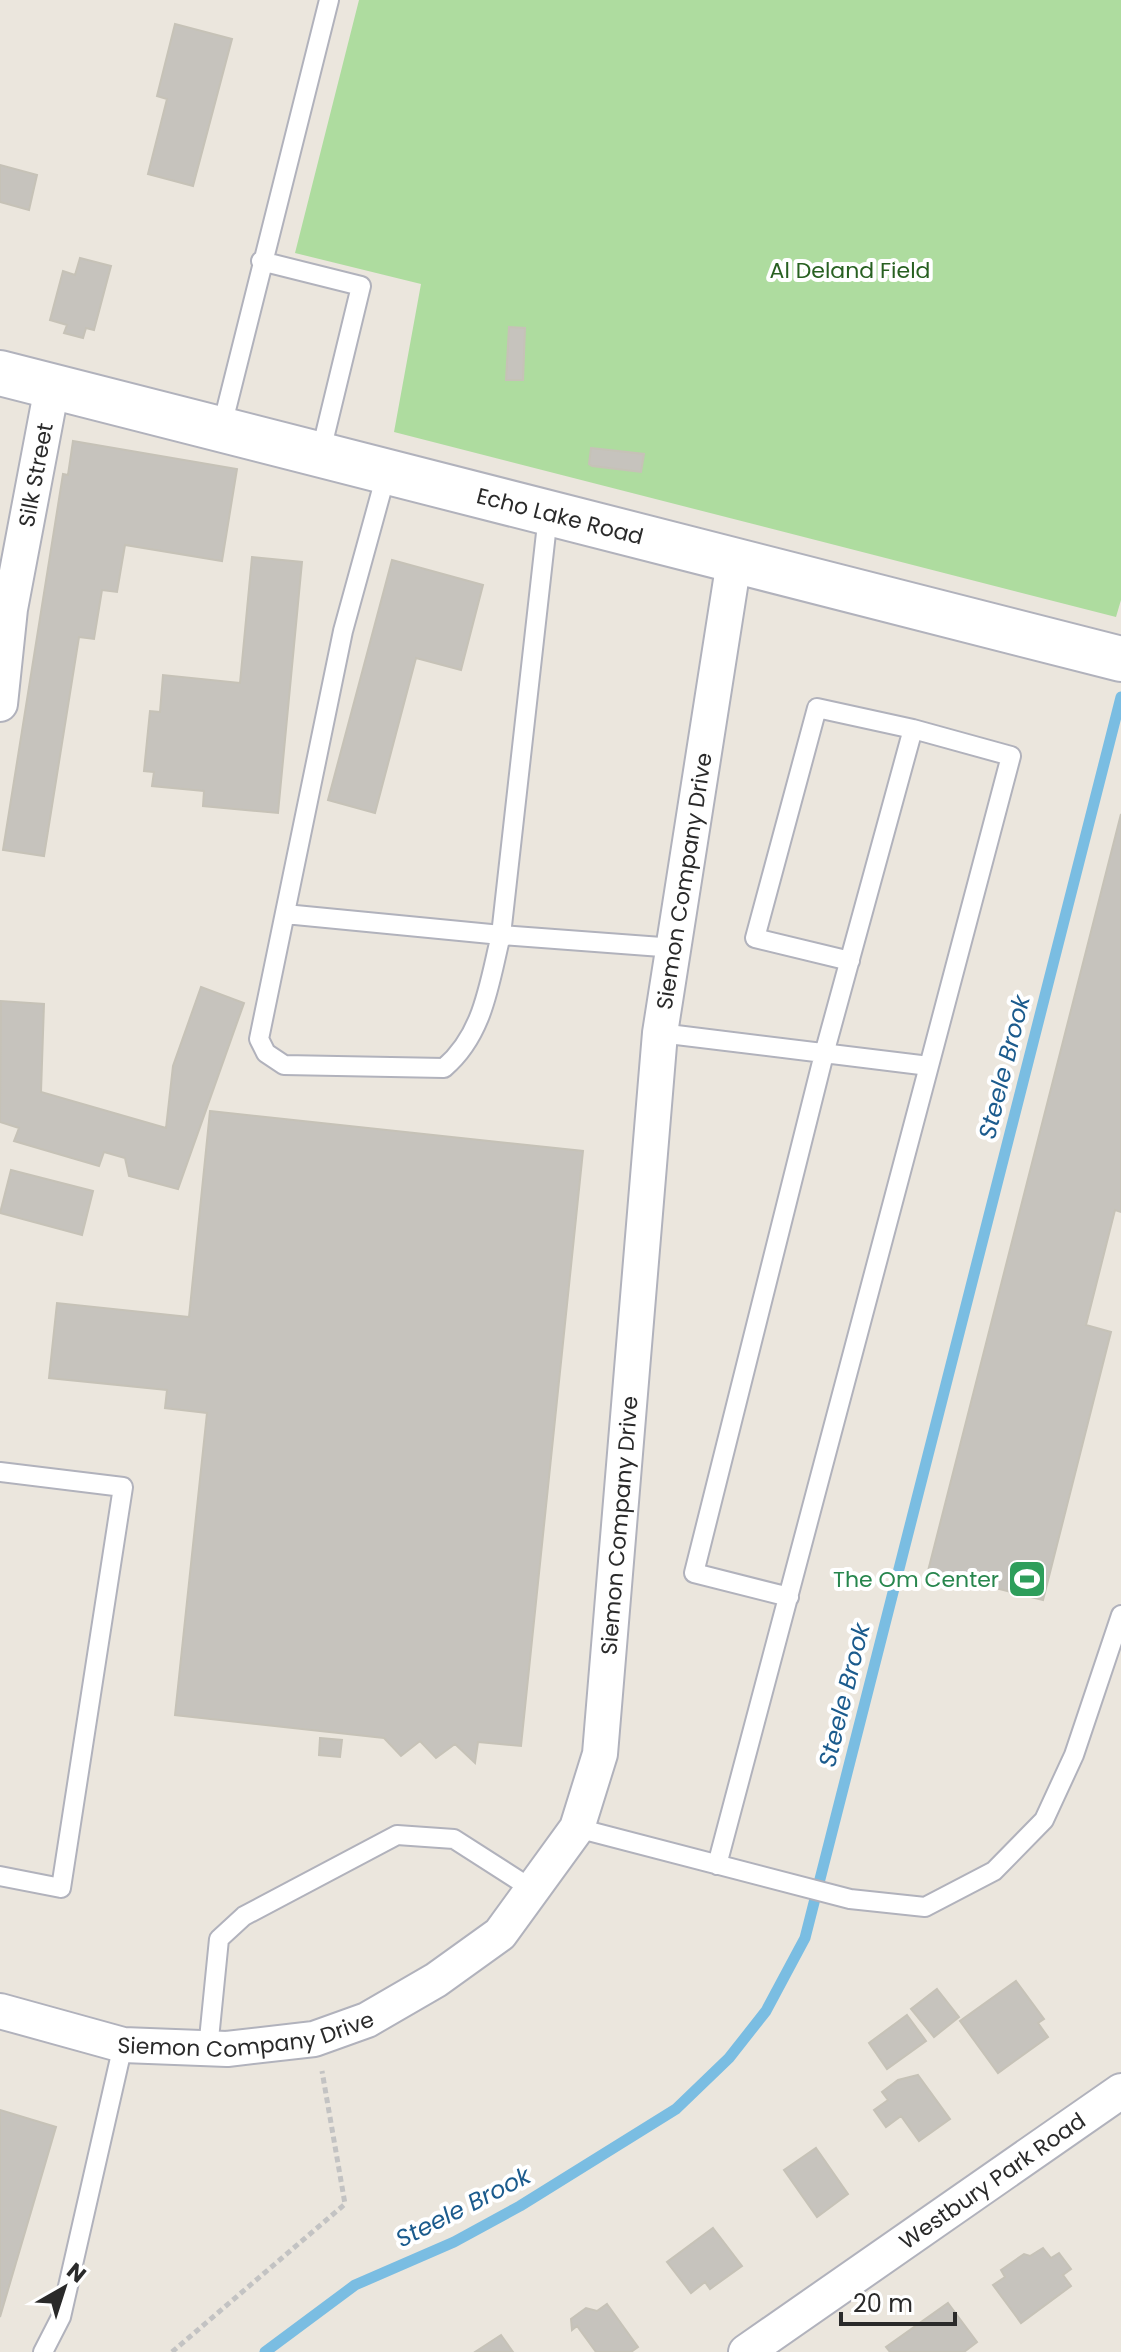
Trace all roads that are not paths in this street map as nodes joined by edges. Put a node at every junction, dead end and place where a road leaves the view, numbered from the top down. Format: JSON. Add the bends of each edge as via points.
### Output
{"nodes":[{"id":1,"x":329,"y":0,"type":"edge"},
{"id":2,"x":261,"y":261,"type":"junction"},
{"id":3,"x":0,"y":373,"type":"edge"},
{"id":4,"x":52,"y":387,"type":"junction"},
{"id":5,"x":221,"y":430,"type":"junction"},
{"id":6,"x":320,"y":455,"type":"junction"},
{"id":7,"x":387,"y":471,"type":"junction"},
{"id":8,"x":548,"y":515,"type":"junction"},
{"id":9,"x":734,"y":561,"type":"junction"},
{"id":10,"x":1113,"y":657,"type":"edge"},
{"id":11,"x":0,"y":704,"type":"edge"},
{"id":12,"x":913,"y":729,"type":"junction"},
{"id":13,"x":285,"y":914,"type":"junction"},
{"id":14,"x":501,"y":935,"type":"junction"},
{"id":15,"x":675,"y":948,"type":"junction"},
{"id":16,"x":850,"y":961,"type":"junction"},
{"id":17,"x":660,"y":1033,"type":"junction"},
{"id":18,"x":824,"y":1054,"type":"junction"},
{"id":19,"x":929,"y":1066,"type":"junction"},
{"id":20,"x":0,"y":1472,"type":"edge"},
{"id":21,"x":789,"y":1597,"type":"junction"},
{"id":22,"x":1121,"y":1615,"type":"edge"},
{"id":23,"x":577,"y":1828,"type":"junction"},
{"id":24,"x":717,"y":1865,"type":"junction"},
{"id":25,"x":0,"y":1876,"type":"edge"},
{"id":26,"x":532,"y":1889,"type":"junction"},
{"id":27,"x":0,"y":2011,"type":"edge"},
{"id":28,"x":123,"y":2045,"type":"junction"},
{"id":29,"x":208,"y":2049,"type":"junction"},
{"id":30,"x":1121,"y":2091,"type":"edge"},
{"id":31,"x":43,"y":2352,"type":"edge"},
{"id":32,"x":746,"y":2352,"type":"edge"}],
"edges":[{"from":1,"to":2,"type":"lane"},
{"from":2,"to":5,"type":"lane"},
{"from":2,"to":6,"type":"lane","via":[[361,286]]},
{"from":3,"to":4,"type":"main road","name":"Echo Lake Road"},
{"from":4,"to":5,"type":"main road","name":"Echo Lake Road"},
{"from":4,"to":11,"type":"street","name":"Silk Street","via":[[10,609]]},
{"from":5,"to":6,"type":"main road","name":"Echo Lake Road"},
{"from":6,"to":7,"type":"main road","name":"Echo Lake Road"},
{"from":7,"to":8,"type":"main road","name":"Echo Lake Road"},
{"from":7,"to":13,"type":"lane","via":[[343,631]]},
{"from":8,"to":9,"type":"main road","name":"Echo Lake Road"},
{"from":8,"to":14,"type":"lane"},
{"from":9,"to":10,"type":"main road","name":"Echo Lake Road"},
{"from":9,"to":15,"type":"street","name":"Siemon Company Drive"},
{"from":12,"to":16,"type":"lane"},
{"from":12,"to":16,"type":"lane","via":[[817,708],[755,938]]},
{"from":12,"to":19,"type":"lane","via":[[1011,756]]},
{"from":13,"to":14,"type":"lane"},
{"from":13,"to":14,"type":"lane","via":[[259,1039],[266,1053],[284,1065],[444,1068],[463,1052],[480,1020]]},
{"from":14,"to":15,"type":"lane"},
{"from":15,"to":17,"type":"street","name":"Siemon Company Drive"},
{"from":16,"to":18,"type":"lane"},
{"from":17,"to":18,"type":"lane"},
{"from":17,"to":23,"type":"street","name":"Siemon Company Drive","via":[[600,1754]]},
{"from":18,"to":19,"type":"lane"},
{"from":18,"to":21,"type":"lane","via":[[694,1573]]},
{"from":19,"to":21,"type":"lane"},
{"from":20,"to":25,"type":"lane","via":[[123,1487],[61,1888]]},
{"from":21,"to":24,"type":"lane"},
{"from":22,"to":24,"type":"lane","via":[[1074,1755],[1044,1820],[994,1871],[925,1907],[850,1899]]},
{"from":23,"to":24,"type":"lane"},
{"from":23,"to":26,"type":"street","name":"Siemon Company Drive"},
{"from":26,"to":29,"type":"street","name":"Siemon Company Drive","via":[[500,1934],[367,2020],[314,2039]]},
{"from":26,"to":29,"type":"lane","via":[[454,1839],[397,1835],[244,1916],[219,1939]]},
{"from":27,"to":28,"type":"street","name":"Siemon Company Drive"},
{"from":28,"to":29,"type":"street","name":"Siemon Company Drive"},
{"from":28,"to":31,"type":"lane","via":[[61,2317]]},
{"from":30,"to":32,"type":"street","name":"Westbury Park Road"}]}
